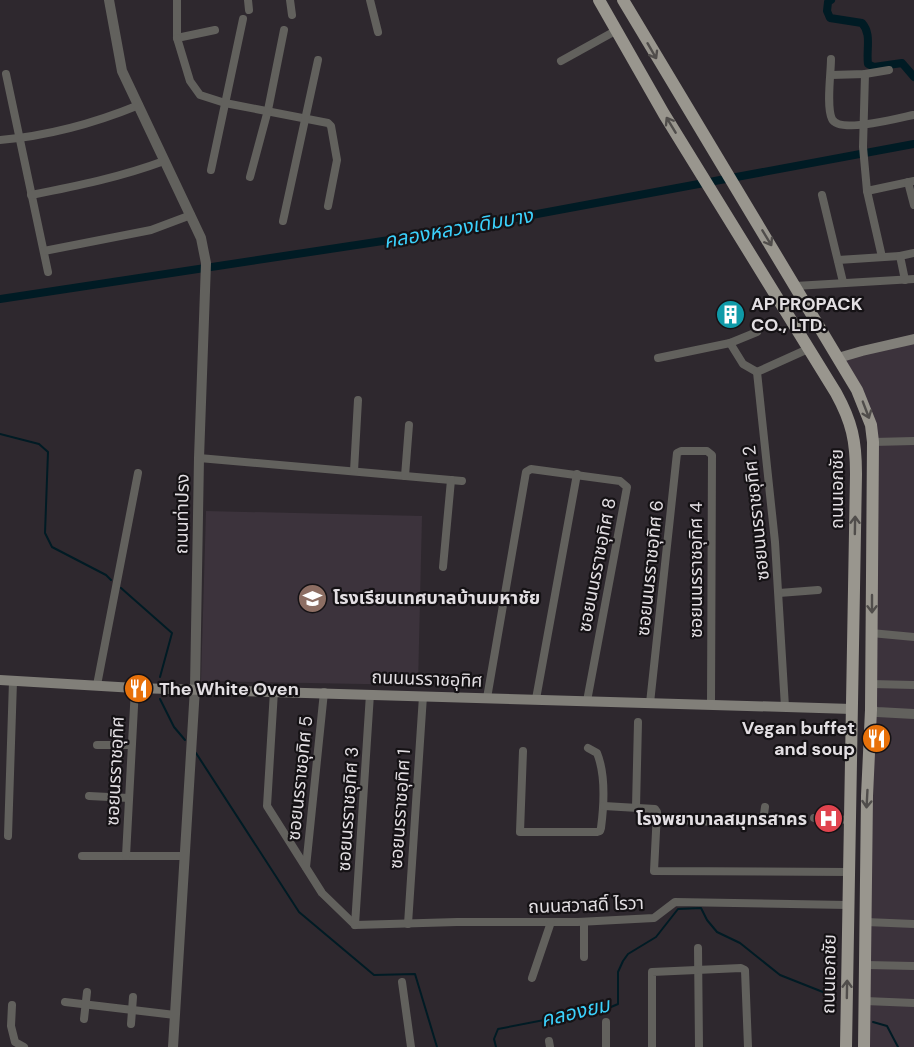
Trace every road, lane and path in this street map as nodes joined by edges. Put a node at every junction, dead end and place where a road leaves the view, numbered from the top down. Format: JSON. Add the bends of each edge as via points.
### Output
{"nodes":[{"id":1,"x":109,"y":0,"type":"edge"},
{"id":2,"x":177,"y":0,"type":"edge"},
{"id":3,"x":248,"y":0,"type":"edge"},
{"id":4,"x":290,"y":0,"type":"edge"},
{"id":5,"x":370,"y":0,"type":"edge"},
{"id":6,"x":599,"y":0,"type":"edge"},
{"id":7,"x":623,"y":0,"type":"edge"},
{"id":8,"x":249,"y":10,"type":"dead end"},
{"id":9,"x":292,"y":15,"type":"dead end"},
{"id":10,"x":243,"y":19,"type":"dead end"},
{"id":11,"x":215,"y":30,"type":"dead end"},
{"id":12,"x":284,"y":30,"type":"dead end"},
{"id":13,"x":616,"y":30,"type":"junction"},
{"id":14,"x":378,"y":32,"type":"dead end"},
{"id":15,"x":177,"y":39,"type":"junction"},
{"id":16,"x":831,"y":59,"type":"dead end"},
{"id":17,"x":318,"y":60,"type":"dead end"},
{"id":18,"x":561,"y":61,"type":"dead end"},
{"id":19,"x":889,"y":70,"type":"dead end"},
{"id":20,"x":6,"y":74,"type":"dead end"},
{"id":21,"x":865,"y":74,"type":"junction"},
{"id":22,"x":831,"y":75,"type":"junction"},
{"id":23,"x":225,"y":103,"type":"junction"},
{"id":24,"x":139,"y":105,"type":"junction"},
{"id":25,"x":268,"y":110,"type":"junction"},
{"id":26,"x":913,"y":115,"type":"edge"},
{"id":27,"x":305,"y":119,"type":"junction"},
{"id":28,"x":864,"y":124,"type":"junction"},
{"id":29,"x":20,"y":138,"type":"junction"},
{"id":30,"x":0,"y":140,"type":"edge"},
{"id":31,"x":164,"y":161,"type":"junction"},
{"id":32,"x":211,"y":170,"type":"dead end"},
{"id":33,"x":250,"y":177,"type":"dead end"},
{"id":34,"x":911,"y":182,"type":"edge"},
{"id":35,"x":867,"y":191,"type":"junction"},
{"id":36,"x":31,"y":195,"type":"junction"},
{"id":37,"x":822,"y":195,"type":"dead end"},
{"id":38,"x":914,"y":205,"type":"edge"},
{"id":39,"x":328,"y":206,"type":"dead end"},
{"id":40,"x":190,"y":215,"type":"junction"},
{"id":41,"x":283,"y":221,"type":"dead end"},
{"id":42,"x":44,"y":251,"type":"junction"},
{"id":43,"x":914,"y":253,"type":"edge"},
{"id":44,"x":900,"y":256,"type":"junction"},
{"id":45,"x":882,"y":257,"type":"junction"},
{"id":46,"x":838,"y":260,"type":"junction"},
{"id":47,"x":48,"y":272,"type":"dead end"},
{"id":48,"x":910,"y":280,"type":"edge"},
{"id":49,"x":843,"y":282,"type":"junction"},
{"id":50,"x":795,"y":286,"type":"junction"},
{"id":51,"x":757,"y":332,"type":"dead end"},
{"id":52,"x":914,"y":339,"type":"edge"},
{"id":53,"x":730,"y":343,"type":"junction"},
{"id":54,"x":808,"y":349,"type":"junction"},
{"id":55,"x":658,"y":358,"type":"dead end"},
{"id":56,"x":838,"y":358,"type":"junction"},
{"id":57,"x":818,"y":365,"type":"junction"},
{"id":58,"x":757,"y":372,"type":"junction"},
{"id":59,"x":358,"y":400,"type":"dead end"},
{"id":60,"x":409,"y":425,"type":"dead end"},
{"id":61,"x":914,"y":441,"type":"edge"},
{"id":62,"x":873,"y":442,"type":"junction"},
{"id":63,"x":694,"y":451,"type":"joint"},
{"id":64,"x":199,"y":458,"type":"junction"},
{"id":65,"x":354,"y":471,"type":"junction"},
{"id":66,"x":138,"y":473,"type":"dead end"},
{"id":67,"x":577,"y":474,"type":"junction"},
{"id":68,"x":405,"y":476,"type":"junction"},
{"id":69,"x":451,"y":480,"type":"junction"},
{"id":70,"x":462,"y":481,"type":"dead end"},
{"id":71,"x":444,"y":567,"type":"dead end"},
{"id":72,"x":818,"y":591,"type":"dead end"},
{"id":73,"x":779,"y":593,"type":"junction"},
{"id":74,"x":871,"y":633,"type":"junction"},
{"id":75,"x":914,"y":637,"type":"edge"},
{"id":76,"x":0,"y":680,"type":"edge"},
{"id":77,"x":13,"y":681,"type":"junction"},
{"id":78,"x":871,"y":684,"type":"junction"},
{"id":79,"x":98,"y":685,"type":"junction"},
{"id":80,"x":914,"y":685,"type":"edge"},
{"id":81,"x":135,"y":688,"type":"junction"},
{"id":82,"x":195,"y":688,"type":"junction"},
{"id":83,"x":274,"y":691,"type":"junction"},
{"id":84,"x":324,"y":692,"type":"junction"},
{"id":85,"x":370,"y":694,"type":"junction"},
{"id":86,"x":423,"y":696,"type":"junction"},
{"id":87,"x":487,"y":698,"type":"junction"},
{"id":88,"x":536,"y":699,"type":"junction"},
{"id":89,"x":587,"y":701,"type":"junction"},
{"id":90,"x":650,"y":703,"type":"junction"},
{"id":91,"x":711,"y":705,"type":"junction"},
{"id":92,"x":785,"y":707,"type":"junction"},
{"id":93,"x":852,"y":709,"type":"junction"},
{"id":94,"x":872,"y":710,"type":"junction"},
{"id":95,"x":914,"y":714,"type":"edge"},
{"id":96,"x":638,"y":722,"type":"dead end"},
{"id":97,"x":97,"y":745,"type":"dead end"},
{"id":98,"x":131,"y":745,"type":"junction"},
{"id":99,"x":588,"y":748,"type":"dead end"},
{"id":100,"x":523,"y":751,"type":"dead end"},
{"id":101,"x":89,"y":796,"type":"dead end"},
{"id":102,"x":129,"y":798,"type":"junction"},
{"id":103,"x":603,"y":806,"type":"junction"},
{"id":104,"x":636,"y":807,"type":"junction"},
{"id":105,"x":765,"y":807,"type":"dead end"},
{"id":106,"x":814,"y":818,"type":"dead end"},
{"id":107,"x":657,"y":819,"type":"junction"},
{"id":108,"x":850,"y":820,"type":"junction"},
{"id":109,"x":8,"y":836,"type":"dead end"},
{"id":110,"x":82,"y":855,"type":"dead end"},
{"id":111,"x":126,"y":856,"type":"junction"},
{"id":112,"x":184,"y":856,"type":"junction"},
{"id":113,"x":306,"y":867,"type":"junction"},
{"id":114,"x":850,"y":872,"type":"junction"},
{"id":115,"x":849,"y":906,"type":"junction"},
{"id":116,"x":551,"y":922,"type":"junction"},
{"id":117,"x":584,"y":922,"type":"junction"},
{"id":118,"x":866,"y":922,"type":"junction"},
{"id":119,"x":408,"y":924,"type":"junction"},
{"id":120,"x":914,"y":924,"type":"edge"},
{"id":121,"x":355,"y":925,"type":"junction"},
{"id":122,"x":698,"y":948,"type":"dead end"},
{"id":123,"x":584,"y":957,"type":"dead end"},
{"id":124,"x":866,"y":965,"type":"junction"},
{"id":125,"x":914,"y":966,"type":"edge"},
{"id":126,"x":697,"y":969,"type":"junction"},
{"id":127,"x":532,"y":978,"type":"dead end"},
{"id":128,"x":402,"y":982,"type":"dead end"},
{"id":129,"x":87,"y":992,"type":"dead end"},
{"id":130,"x":133,"y":997,"type":"dead end"},
{"id":131,"x":865,"y":1001,"type":"junction"},
{"id":132,"x":65,"y":1002,"type":"dead end"},
{"id":133,"x":914,"y":1003,"type":"edge"},
{"id":134,"x":12,"y":1005,"type":"dead end"},
{"id":135,"x":85,"y":1005,"type":"junction"},
{"id":136,"x":132,"y":1011,"type":"junction"},
{"id":137,"x":175,"y":1015,"type":"junction"},
{"id":138,"x":84,"y":1019,"type":"dead end"},
{"id":139,"x":606,"y":1022,"type":"dead end"},
{"id":140,"x":131,"y":1024,"type":"dead end"},
{"id":141,"x":24,"y":1047,"type":"edge"},
{"id":142,"x":173,"y":1047,"type":"edge"},
{"id":143,"x":411,"y":1047,"type":"edge"},
{"id":144,"x":606,"y":1047,"type":"edge"},
{"id":145,"x":652,"y":1047,"type":"edge"},
{"id":146,"x":699,"y":1047,"type":"edge"},
{"id":147,"x":748,"y":1047,"type":"edge"},
{"id":148,"x":846,"y":1047,"type":"edge"},
{"id":149,"x":864,"y":1047,"type":"edge"}],
"edges":[{"from":1,"to":24,"type":"street","name":"ถนนท่าปรง","via":[[122,71]]},
{"from":2,"to":15,"type":"street"},
{"from":3,"to":8,"type":"street"},
{"from":4,"to":9,"type":"street"},
{"from":5,"to":14,"type":"street"},
{"from":6,"to":13,"type":"main road","name":"ถนนเอกชัย"},
{"from":7,"to":50,"type":"main road","name":"ถนนเอกชัย","one_way":true},
{"from":10,"to":23,"type":"street"},
{"from":11,"to":15,"type":"street"},
{"from":12,"to":25,"type":"street"},
{"from":13,"to":18,"type":"street"},
{"from":54,"to":13,"type":"main road","name":"ถนนเอกชัย","one_way":true},
{"from":15,"to":23,"type":"street","via":[[196,92]]},
{"from":16,"to":22,"type":"street"},
{"from":17,"to":27,"type":"street"},
{"from":19,"to":21,"type":"street"},
{"from":20,"to":29,"type":"street"},
{"from":21,"to":22,"type":"street"},
{"from":21,"to":28,"type":"street"},
{"from":22,"to":28,"type":"street","via":[[832,120],[840,125]]},
{"from":23,"to":25,"type":"street"},
{"from":23,"to":32,"type":"street"},
{"from":24,"to":29,"type":"street","via":[[72,128]]},
{"from":24,"to":31,"type":"street","name":"ถนนท่าปรง"},
{"from":25,"to":27,"type":"street"},
{"from":25,"to":33,"type":"street"},
{"from":26,"to":28,"type":"street"},
{"from":27,"to":39,"type":"street","via":[[328,123],[332,128],[337,160]]},
{"from":27,"to":41,"type":"street"},
{"from":28,"to":35,"type":"street"},
{"from":29,"to":30,"type":"street"},
{"from":29,"to":36,"type":"street"},
{"from":31,"to":36,"type":"street","via":[[100,181]]},
{"from":31,"to":40,"type":"street","name":"ถนนท่าปรง"},
{"from":34,"to":35,"type":"street"},
{"from":34,"to":38,"type":"street"},
{"from":35,"to":45,"type":"street"},
{"from":36,"to":42,"type":"street"},
{"from":37,"to":46,"type":"street"},
{"from":40,"to":42,"type":"street","via":[[151,230]]},
{"from":40,"to":64,"type":"street","name":"ถนนท่าปรง","via":[[201,238],[206,263]]},
{"from":42,"to":47,"type":"street"},
{"from":43,"to":44,"type":"street"},
{"from":44,"to":45,"type":"street"},
{"from":44,"to":48,"type":"street"},
{"from":45,"to":46,"type":"street"},
{"from":46,"to":49,"type":"street"},
{"from":48,"to":49,"type":"street"},
{"from":49,"to":50,"type":"street"},
{"from":50,"to":56,"type":"main road","name":"ถนนเอกชัย"},
{"from":51,"to":53,"type":"street"},
{"from":52,"to":56,"type":"main road"},
{"from":53,"to":55,"type":"street"},
{"from":53,"to":58,"type":"street","via":[[743,364]]},
{"from":54,"to":57,"type":"main road","name":"ถนนเอกชัย"},
{"from":54,"to":58,"type":"street"},
{"from":56,"to":57,"type":"main road"},
{"from":56,"to":62,"type":"main road","name":"ถนนเอกชัย","one_way":true,"via":[[865,407]]},
{"from":93,"to":57,"type":"main road","name":"ถนนเอกชัย","one_way":true,"via":[[856,451],[846,411]]},
{"from":58,"to":73,"type":"street","name":"ซอยนนรราชอุทิศ 2"},
{"from":59,"to":65,"type":"street"},
{"from":60,"to":68,"type":"street"},
{"from":61,"to":62,"type":"street"},
{"from":62,"to":74,"type":"main road","name":"ถนนเอกชัย","one_way":true},
{"from":63,"to":90,"type":"street","name":"ซอยนนรราชอุทิศ 6","via":[[677,453]]},
{"from":63,"to":91,"type":"street","name":"ซอยนนรราชอุทิศ 4","via":[[712,455]]},
{"from":64,"to":65,"type":"street"},
{"from":64,"to":82,"type":"street","name":"ถนนท่าปรง"},
{"from":65,"to":68,"type":"street"},
{"from":66,"to":79,"type":"street"},
{"from":67,"to":87,"type":"street","via":[[527,470]]},
{"from":67,"to":88,"type":"street"},
{"from":67,"to":89,"type":"street","name":"ซอยนนรราชอุทิศ 8","via":[[621,481],[627,487]]},
{"from":68,"to":69,"type":"street"},
{"from":69,"to":70,"type":"street"},
{"from":69,"to":71,"type":"street"},
{"from":72,"to":73,"type":"street"},
{"from":73,"to":92,"type":"street","name":"ซอยนนรราชอุทิศ 2"},
{"from":74,"to":75,"type":"street"},
{"from":74,"to":78,"type":"main road","name":"ถนนเอกชัย"},
{"from":76,"to":77,"type":"main road","name":"ถนนนรราชอุทิศ"},
{"from":77,"to":79,"type":"main road","name":"ถนนนรราชอุทิศ"},
{"from":77,"to":109,"type":"street"},
{"from":78,"to":80,"type":"street"},
{"from":78,"to":94,"type":"main road","name":"ถนนเอกชัย"},
{"from":79,"to":81,"type":"main road","name":"ถนนนรราชอุทิศ"},
{"from":81,"to":82,"type":"main road","name":"ถนนนรราชอุทิศ"},
{"from":81,"to":98,"type":"street","name":"ซอยนรราชอุทิศ"},
{"from":82,"to":83,"type":"main road","name":"ถนนนรราชอุทิศ"},
{"from":82,"to":112,"type":"street","name":"ถนนท่าปรง"},
{"from":83,"to":84,"type":"main road","name":"ถนนนรราชอุทิศ"},
{"from":83,"to":113,"type":"street","via":[[267,806]]},
{"from":84,"to":85,"type":"main road","name":"ถนนนรราชอุทิศ"},
{"from":84,"to":113,"type":"street","name":"ซอยนรราชอุทิศ 5"},
{"from":85,"to":86,"type":"main road","name":"ถนนนรราชอุทิศ"},
{"from":85,"to":121,"type":"street","name":"ซอยนรราชอุทิศ 3"},
{"from":86,"to":87,"type":"main road","name":"ถนนนรราชอุทิศ"},
{"from":86,"to":119,"type":"street","name":"ซอยนรราชอุทิศ 1"},
{"from":87,"to":88,"type":"main road","name":"ถนนนรราชอุทิศ"},
{"from":88,"to":89,"type":"main road","name":"ถนนนรราชอุทิศ"},
{"from":89,"to":90,"type":"main road","name":"ถนนนรราชอุทิศ"},
{"from":90,"to":91,"type":"main road","name":"ถนนนรราชอุทิศ"},
{"from":91,"to":92,"type":"main road","name":"ถนนนรราชอุทิศ"},
{"from":92,"to":93,"type":"main road","name":"ถนนนรราชอุทิศ"},
{"from":93,"to":94,"type":"main road"},
{"from":93,"to":108,"type":"main road","name":"ถนนเอกชัย"},
{"from":94,"to":95,"type":"street"},
{"from":94,"to":118,"type":"main road","name":"ถนนเอกชัย","one_way":true},
{"from":96,"to":104,"type":"street"},
{"from":97,"to":98,"type":"street"},
{"from":98,"to":102,"type":"street","name":"ซอยนรราชอุทิศ"},
{"from":99,"to":103,"type":"street","via":[[598,757]]},
{"from":100,"to":103,"type":"street","via":[[520,832],[600,831]]},
{"from":101,"to":102,"type":"street"},
{"from":102,"to":111,"type":"street","name":"ซอยนรราชอุทิศ"},
{"from":103,"to":104,"type":"street"},
{"from":104,"to":107,"type":"street","via":[[655,809]]},
{"from":105,"to":107,"type":"street","via":[[763,821]]},
{"from":106,"to":108,"type":"street"},
{"from":107,"to":114,"type":"street","via":[[654,871]]},
{"from":108,"to":114,"type":"main road","name":"ถนนเอกชัย"},
{"from":110,"to":111,"type":"street"},
{"from":111,"to":112,"type":"street"},
{"from":112,"to":137,"type":"street","name":"ถนนท่าปรง"},
{"from":113,"to":121,"type":"street","via":[[322,893]]},
{"from":114,"to":115,"type":"main road","name":"ถนนเอกชัย"},
{"from":115,"to":117,"type":"street","name":"ถนนสวาสดิ์ ไรวา","via":[[675,902],[654,918]]},
{"from":148,"to":115,"type":"main road","name":"ถนนเอกชัย","one_way":true},
{"from":116,"to":117,"type":"street","name":"ถนนสวาสดิ์ ไรวา"},
{"from":116,"to":119,"type":"street","name":"ถนนสวาสดิ์ ไรวา"},
{"from":116,"to":127,"type":"street"},
{"from":117,"to":123,"type":"street"},
{"from":118,"to":120,"type":"street"},
{"from":118,"to":124,"type":"main road","name":"ถนนเอกชัย"},
{"from":119,"to":121,"type":"street","name":"ถนนสวาสดิ์ ไรวา"},
{"from":122,"to":126,"type":"street"},
{"from":124,"to":125,"type":"street"},
{"from":124,"to":131,"type":"main road","name":"ถนนเอกชัย"},
{"from":126,"to":145,"type":"street","via":[[652,972]]},
{"from":126,"to":146,"type":"street"},
{"from":126,"to":147,"type":"street","via":[[745,970]]},
{"from":128,"to":143,"type":"street"},
{"from":129,"to":135,"type":"street"},
{"from":130,"to":136,"type":"street"},
{"from":131,"to":133,"type":"street"},
{"from":131,"to":149,"type":"main road","name":"ถนนเอกชัย"},
{"from":132,"to":135,"type":"street"},
{"from":134,"to":141,"type":"street","via":[[10,1026],[15,1042]]},
{"from":135,"to":136,"type":"street"},
{"from":135,"to":138,"type":"street"},
{"from":136,"to":137,"type":"street"},
{"from":136,"to":140,"type":"street"},
{"from":137,"to":142,"type":"street","name":"ถนนท่าปรง"},
{"from":139,"to":144,"type":"street"}]}
